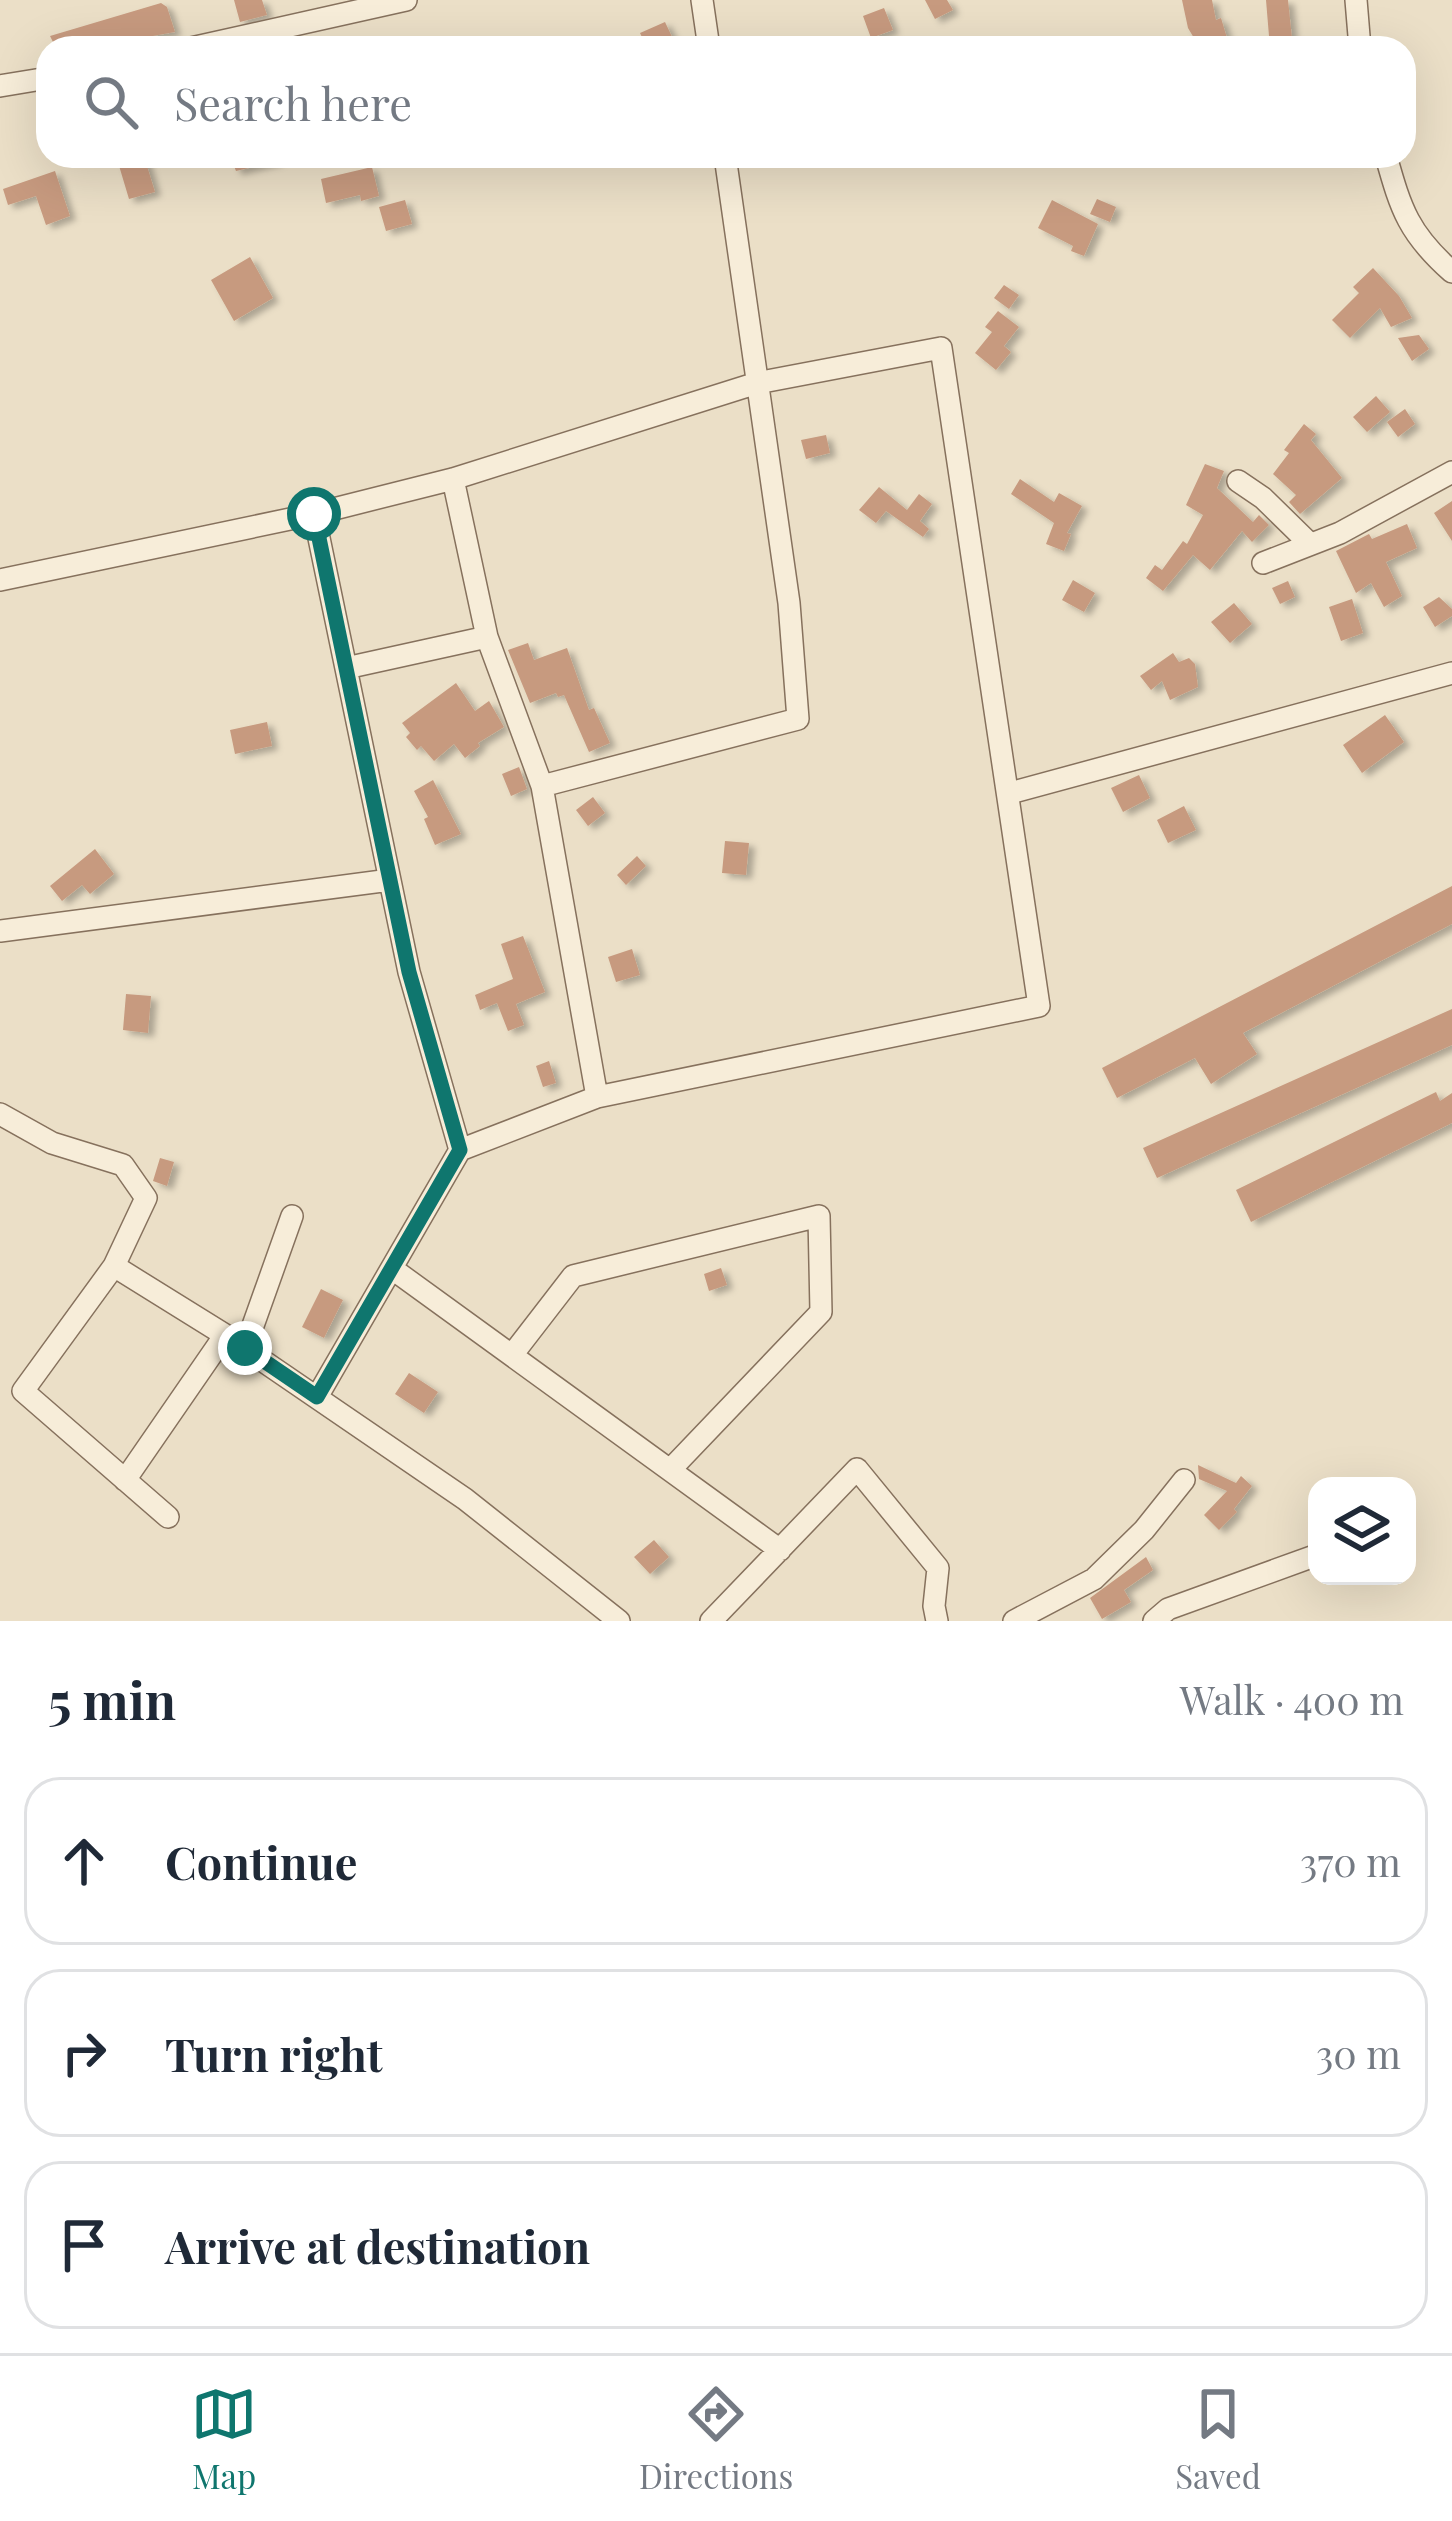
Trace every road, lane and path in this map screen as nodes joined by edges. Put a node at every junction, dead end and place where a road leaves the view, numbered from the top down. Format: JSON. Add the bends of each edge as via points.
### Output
{"nodes":[{"id":1,"x":406,"y":0,"type":"edge"},
{"id":2,"x":702,"y":0,"type":"edge"},
{"id":3,"x":1356,"y":0,"type":"edge"},
{"id":4,"x":245,"y":36,"type":"edge"},
{"id":5,"x":707,"y":36,"type":"edge"},
{"id":6,"x":1359,"y":36,"type":"edge"},
{"id":7,"x":36,"y":80,"type":"edge"},
{"id":8,"x":0,"y":86,"type":"edge"},
{"id":9,"x":727,"y":168,"type":"edge"},
{"id":10,"x":1389,"y":168,"type":"edge"},
{"id":11,"x":1452,"y":272,"type":"edge"},
{"id":12,"x":757,"y":383,"type":"junction"},
{"id":13,"x":1452,"y":472,"type":"edge"},
{"id":14,"x":453,"y":479,"type":"junction"},
{"id":15,"x":1238,"y":481,"type":"dead end"},
{"id":16,"x":314,"y":514,"type":"junction"},
{"id":17,"x":1310,"y":544,"type":"junction"},
{"id":18,"x":1263,"y":562,"type":"dead end"},
{"id":19,"x":0,"y":580,"type":"edge"},
{"id":20,"x":487,"y":637,"type":"junction"},
{"id":21,"x":346,"y":668,"type":"junction"},
{"id":22,"x":1452,"y":673,"type":"edge"},
{"id":23,"x":542,"y":786,"type":"junction"},
{"id":24,"x":1010,"y":793,"type":"junction"},
{"id":25,"x":390,"y":880,"type":"junction"},
{"id":26,"x":0,"y":931,"type":"edge"},
{"id":27,"x":598,"y":1097,"type":"junction"},
{"id":28,"x":0,"y":1114,"type":"edge"},
{"id":29,"x":460,"y":1150,"type":"junction"},
{"id":30,"x":292,"y":1216,"type":"dead end"},
{"id":31,"x":114,"y":1266,"type":"junction"},
{"id":32,"x":394,"y":1270,"type":"junction"},
{"id":33,"x":225,"y":1335,"type":"junction"},
{"id":34,"x":245,"y":1348,"type":"junction"},
{"id":35,"x":512,"y":1355,"type":"junction"},
{"id":36,"x":317,"y":1397,"type":"junction"},
{"id":37,"x":670,"y":1470,"type":"junction"},
{"id":38,"x":125,"y":1480,"type":"junction"},
{"id":39,"x":1184,"y":1480,"type":"dead end"},
{"id":40,"x":168,"y":1517,"type":"dead end"},
{"id":41,"x":780,"y":1550,"type":"junction"},
{"id":42,"x":1308,"y":1559,"type":"edge"},
{"id":43,"x":1168,"y":1617,"type":"edge"},
{"id":44,"x":620,"y":1621,"type":"edge"},
{"id":45,"x":711,"y":1621,"type":"edge"},
{"id":46,"x":937,"y":1621,"type":"edge"},
{"id":47,"x":1015,"y":1621,"type":"edge"}],
"edges":[{"from":1,"to":4,"type":"street"},
{"from":2,"to":5,"type":"street"},
{"from":3,"to":6,"type":"street"},
{"from":7,"to":8,"type":"street"},
{"from":9,"to":12,"type":"street"},
{"from":10,"to":11,"type":"street","via":[[1402,215]]},
{"from":12,"to":14,"type":"street"},
{"from":12,"to":23,"type":"street","via":[[799,719]]},
{"from":12,"to":24,"type":"street","via":[[941,348]]},
{"from":13,"to":17,"type":"street"},
{"from":14,"to":16,"type":"street"},
{"from":14,"to":20,"type":"street"},
{"from":15,"to":17,"type":"street"},
{"from":16,"to":19,"type":"street"},
{"from":16,"to":21,"type":"street"},
{"from":17,"to":18,"type":"street"},
{"from":20,"to":21,"type":"street"},
{"from":20,"to":23,"type":"street"},
{"from":21,"to":25,"type":"street"},
{"from":22,"to":24,"type":"street"},
{"from":23,"to":27,"type":"street"},
{"from":24,"to":27,"type":"street","via":[[1039,1006]]},
{"from":25,"to":26,"type":"street"},
{"from":25,"to":29,"type":"street"},
{"from":27,"to":29,"type":"street"},
{"from":28,"to":31,"type":"street","via":[[52,1143],[123,1165],[146,1198]]},
{"from":29,"to":32,"type":"street"},
{"from":30,"to":34,"type":"street"},
{"from":31,"to":33,"type":"street"},
{"from":31,"to":38,"type":"street","via":[[23,1391]]},
{"from":32,"to":35,"type":"street"},
{"from":32,"to":36,"type":"street"},
{"from":33,"to":34,"type":"street"},
{"from":33,"to":38,"type":"street"},
{"from":34,"to":36,"type":"street"},
{"from":35,"to":37,"type":"street"},
{"from":35,"to":37,"type":"street","via":[[573,1276],[819,1216],[821,1312]]},
{"from":36,"to":44,"type":"street"},
{"from":37,"to":41,"type":"street"},
{"from":38,"to":40,"type":"street"},
{"from":39,"to":47,"type":"street","via":[[1094,1579]]},
{"from":41,"to":45,"type":"street"},
{"from":41,"to":46,"type":"street","via":[[857,1469],[938,1568]]},
{"from":42,"to":43,"type":"street"}]}
